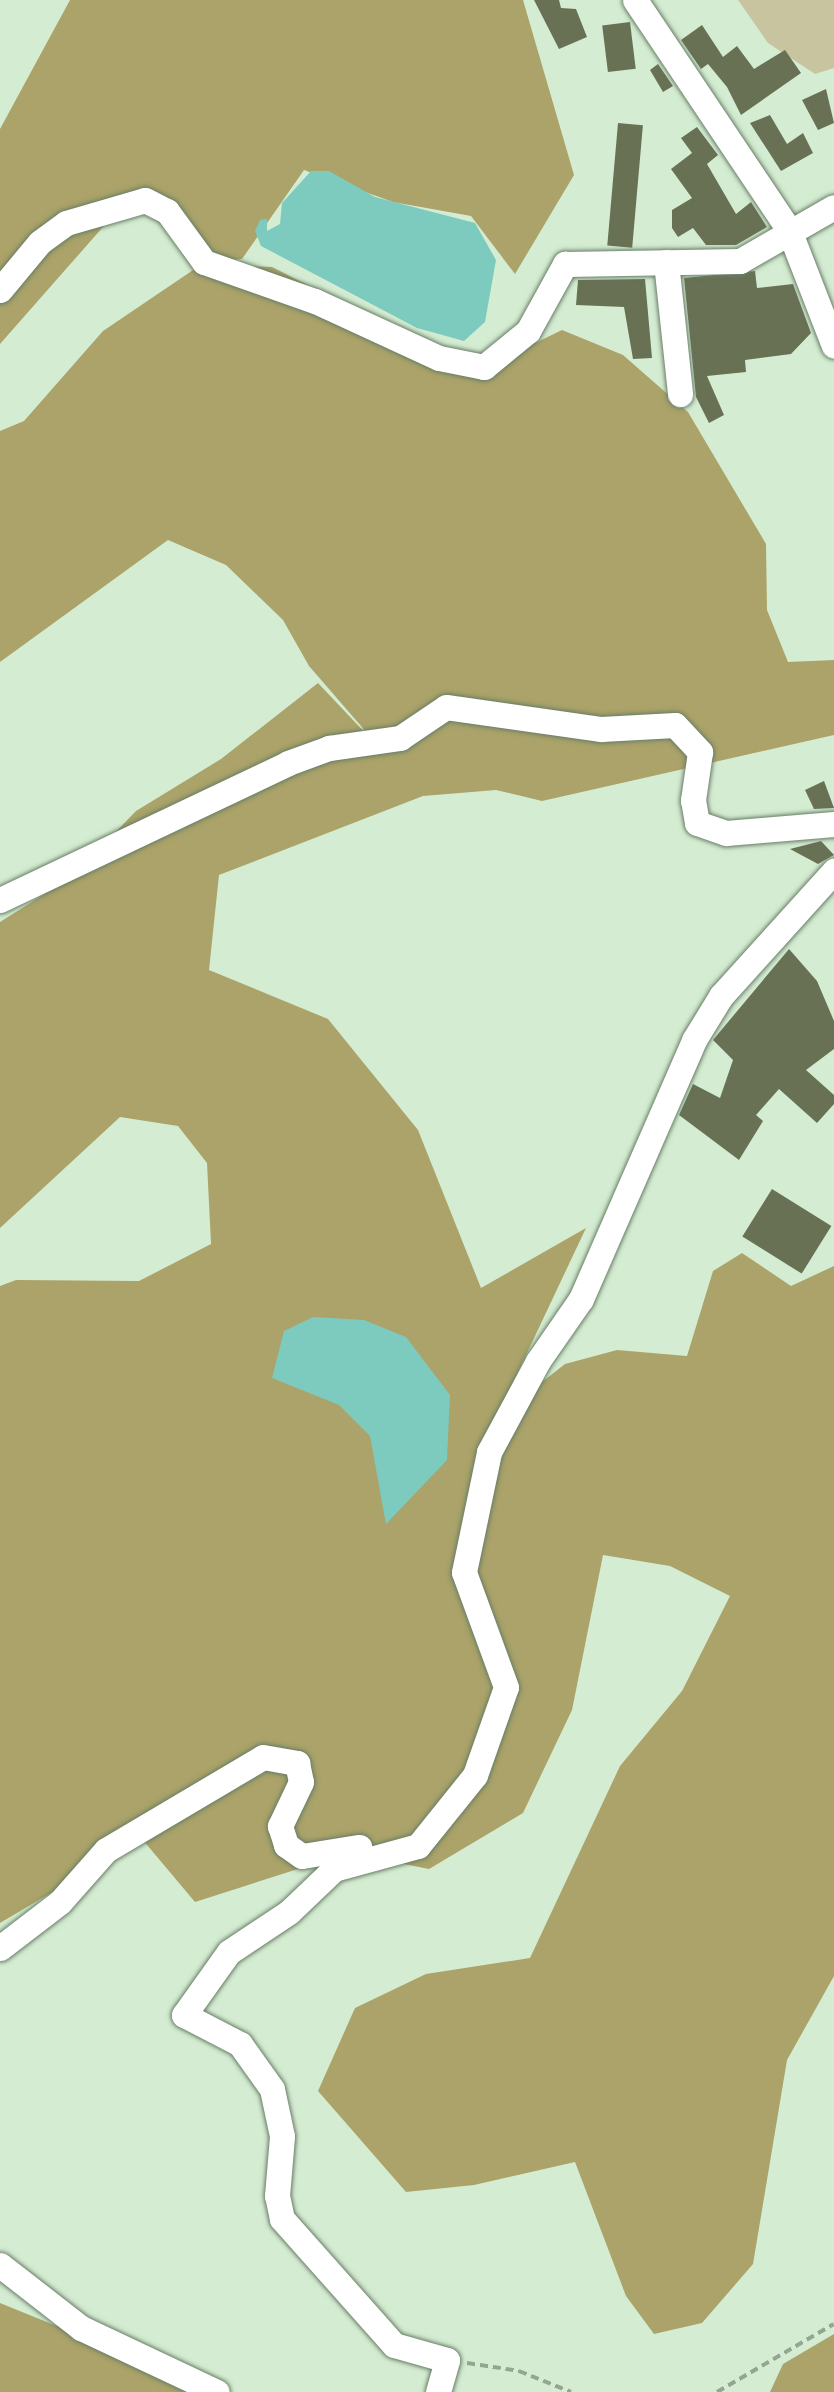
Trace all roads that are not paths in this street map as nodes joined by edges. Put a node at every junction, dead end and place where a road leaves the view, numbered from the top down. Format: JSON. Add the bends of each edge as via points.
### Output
{"nodes":[{"id":1,"x":635,"y":0,"type":"edge"},
{"id":2,"x":834,"y":207,"type":"edge"},
{"id":3,"x":788,"y":230,"type":"junction"},
{"id":4,"x":666,"y":262,"type":"junction"},
{"id":5,"x":0,"y":290,"type":"edge"},
{"id":6,"x":834,"y":346,"type":"edge"},
{"id":7,"x":680,"y":394,"type":"dead end"},
{"id":8,"x":834,"y":824,"type":"edge"},
{"id":9,"x":834,"y":871,"type":"edge"},
{"id":10,"x":0,"y":900,"type":"edge"},
{"id":11,"x":430,"y":1826,"type":"junction"},
{"id":12,"x":0,"y":1948,"type":"edge"},
{"id":13,"x":0,"y":2264,"type":"edge"},
{"id":14,"x":216,"y":2392,"type":"edge"},
{"id":15,"x":438,"y":2392,"type":"edge"}],
"edges":[{"from":1,"to":3,"type":"street"},
{"from":2,"to":3,"type":"street"},
{"from":3,"to":4,"type":"street","via":[[740,260]]},
{"from":3,"to":6,"type":"street"},
{"from":4,"to":5,"type":"street","via":[[564,264],[528,331],[484,366],[440,358],[315,301],[204,262],[167,211],[145,200],[66,223],[40,242]]},
{"from":4,"to":7,"type":"street"},
{"from":8,"to":10,"type":"street","via":[[726,833],[697,823],[692,800],[700,752],[675,725],[601,729],[446,708],[400,738],[329,748],[288,762]]},
{"from":9,"to":11,"type":"street","via":[[720,996],[694,1040],[581,1299],[500,1428],[464,1572],[506,1687],[475,1775]]},
{"from":11,"to":12,"type":"street","via":[[369,1846],[302,1856],[286,1846],[280,1826],[300,1782],[297,1763],[264,1757],[106,1850],[60,1902]]},
{"from":11,"to":15,"type":"street","via":[[418,1846],[334,1869],[289,1912],[229,1952],[184,2015],[240,2044],[272,2089],[282,2136],[282,2219],[394,2345],[447,2360]]},
{"from":13,"to":14,"type":"street","via":[[81,2328]]}]}
